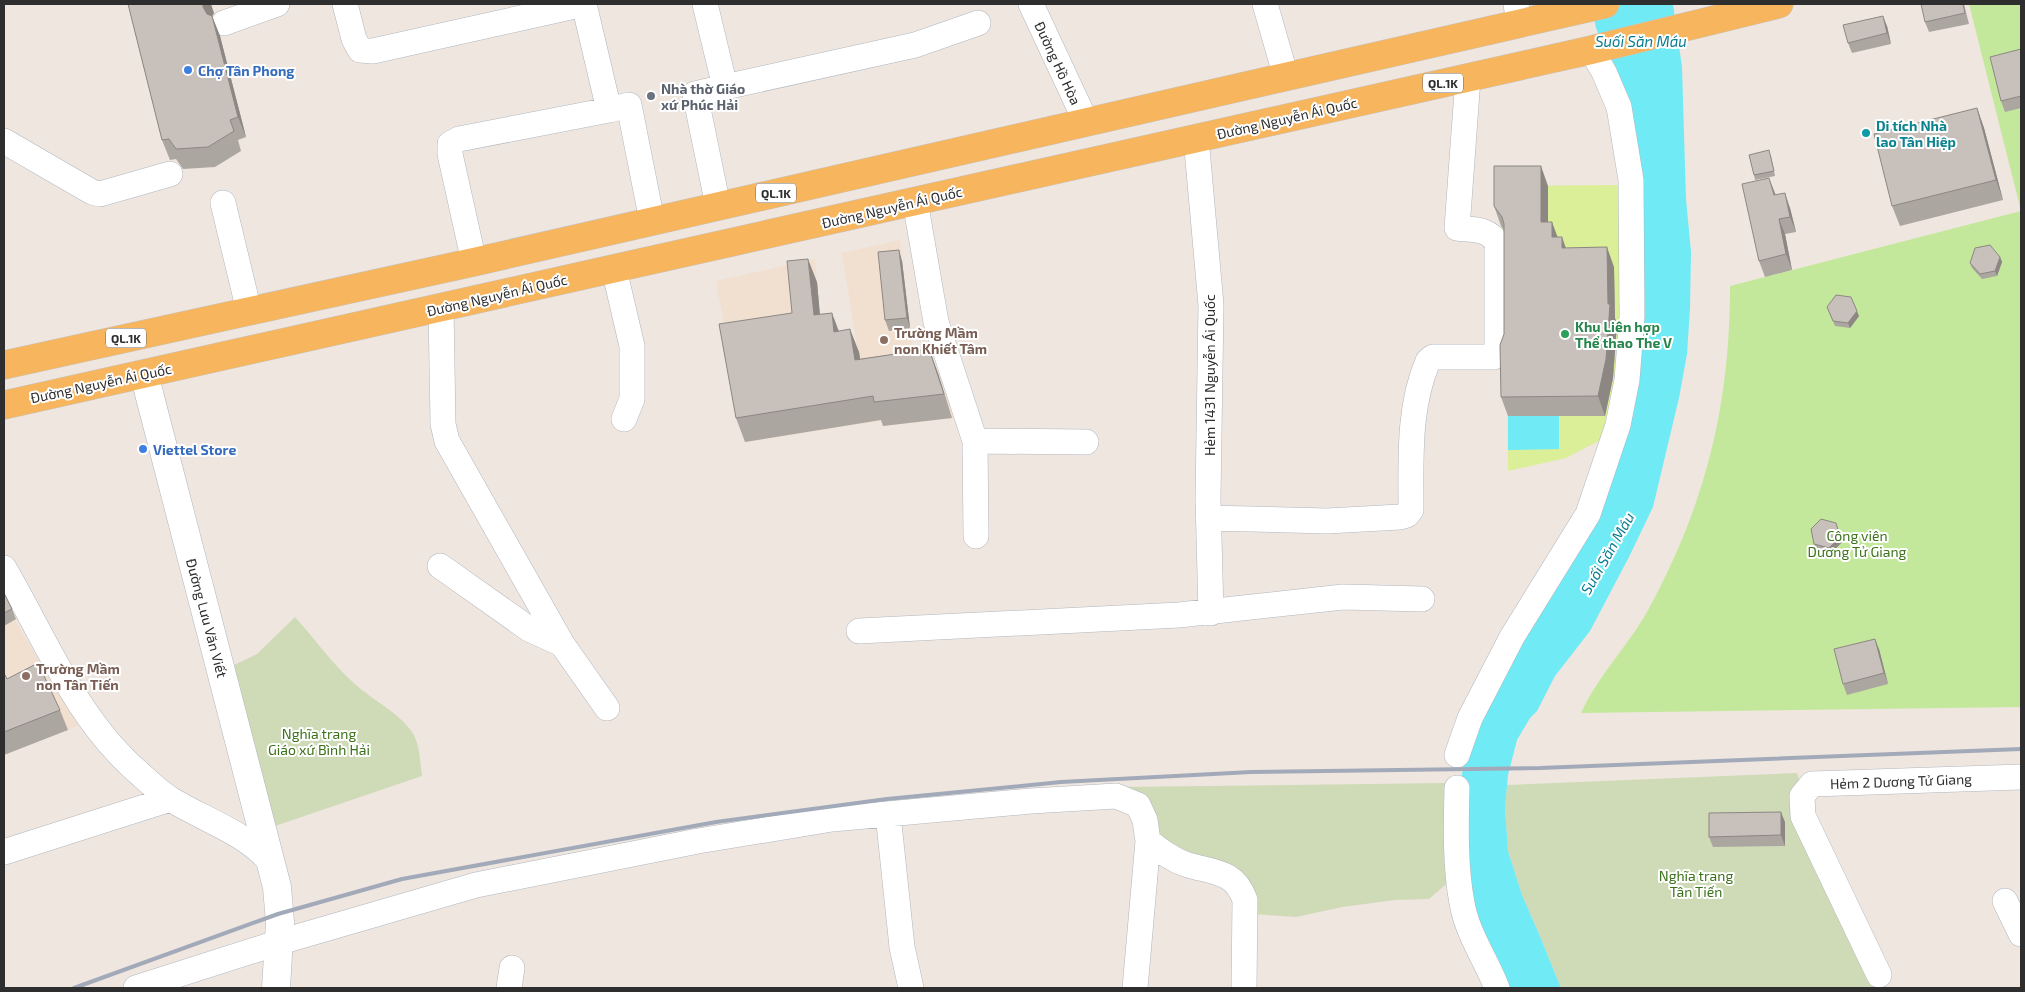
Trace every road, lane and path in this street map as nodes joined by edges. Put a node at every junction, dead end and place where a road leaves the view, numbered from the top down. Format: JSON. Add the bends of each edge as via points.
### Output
{"nodes":[{"id":1,"x":277,"y":4,"type":"edge"},
{"id":2,"x":345,"y":4,"type":"edge"},
{"id":3,"x":584,"y":4,"type":"edge"},
{"id":4,"x":705,"y":4,"type":"edge"},
{"id":5,"x":1030,"y":4,"type":"edge"},
{"id":6,"x":1265,"y":4,"type":"edge"},
{"id":7,"x":1779,"y":4,"type":"edge"},
{"id":8,"x":1588,"y":6,"type":"edge"},
{"id":9,"x":1518,"y":14,"type":"edge"},
{"id":10,"x":224,"y":22,"type":"dead end"},
{"id":11,"x":978,"y":23,"type":"dead end"},
{"id":12,"x":1591,"y":50,"type":"junction"},
{"id":13,"x":1286,"y":77,"type":"junction"},
{"id":14,"x":1468,"y":78,"type":"junction"},
{"id":15,"x":725,"y":87,"type":"junction"},
{"id":16,"x":609,"y":110,"type":"junction"},
{"id":17,"x":1295,"y":116,"type":"junction"},
{"id":18,"x":1086,"y":122,"type":"junction"},
{"id":19,"x":1196,"y":138,"type":"junction"},
{"id":20,"x":4,"y":141,"type":"edge"},
{"id":21,"x":170,"y":174,"type":"dead end"},
{"id":22,"x":915,"y":201,"type":"junction"},
{"id":23,"x":223,"y":203,"type":"dead end"},
{"id":24,"x":718,"y":206,"type":"junction"},
{"id":25,"x":652,"y":221,"type":"junction"},
{"id":26,"x":474,"y":262,"type":"junction"},
{"id":27,"x":614,"y":269,"type":"junction"},
{"id":28,"x":441,"y":308,"type":"junction"},
{"id":29,"x":249,"y":311,"type":"junction"},
{"id":30,"x":135,"y":336,"type":"junction"},
{"id":31,"x":258,"y":349,"type":"junction"},
{"id":32,"x":4,"y":365,"type":"edge"},
{"id":33,"x":144,"y":374,"type":"junction"},
{"id":34,"x":4,"y":405,"type":"edge"},
{"id":35,"x":624,"y":419,"type":"dead end"},
{"id":36,"x":975,"y":441,"type":"junction"},
{"id":37,"x":1086,"y":442,"type":"dead end"},
{"id":38,"x":1208,"y":518,"type":"junction"},
{"id":39,"x":976,"y":536,"type":"dead end"},
{"id":40,"x":440,"y":566,"type":"dead end"},
{"id":41,"x":7,"y":580,"type":"edge"},
{"id":42,"x":1422,"y":599,"type":"dead end"},
{"id":43,"x":1211,"y":613,"type":"junction"},
{"id":44,"x":859,"y":631,"type":"dead end"},
{"id":45,"x":562,"y":644,"type":"junction"},
{"id":46,"x":607,"y":708,"type":"dead end"},
{"id":47,"x":1457,"y":755,"type":"dead end"},
{"id":48,"x":2021,"y":777,"type":"edge"},
{"id":49,"x":1457,"y":788,"type":"dead end"},
{"id":50,"x":170,"y":798,"type":"junction"},
{"id":51,"x":888,"y":814,"type":"junction"},
{"id":52,"x":1148,"y":841,"type":"junction"},
{"id":53,"x":4,"y":852,"type":"edge"},
{"id":54,"x":261,"y":853,"type":"junction"},
{"id":55,"x":2005,"y":901,"type":"dead end"},
{"id":56,"x":2021,"y":934,"type":"edge"},
{"id":57,"x":280,"y":942,"type":"junction"},
{"id":58,"x":1879,"y":975,"type":"dead end"},
{"id":59,"x":136,"y":988,"type":"edge"},
{"id":60,"x":276,"y":988,"type":"edge"},
{"id":61,"x":911,"y":988,"type":"edge"},
{"id":62,"x":1135,"y":988,"type":"edge"},
{"id":63,"x":1244,"y":988,"type":"edge"},
{"id":64,"x":1497,"y":988,"type":"edge"}],
"edges":[{"from":1,"to":10,"type":"street"},
{"from":2,"to":3,"type":"street","via":[[360,50],[373,51]]},
{"from":3,"to":16,"type":"street"},
{"from":4,"to":15,"type":"street"},
{"from":5,"to":18,"type":"street","name":"Đường Hồ Hòa"},
{"from":6,"to":13,"type":"street"},
{"from":7,"to":12,"type":"main road","name":"Đường Nguyễn Ái Quốc","number":"QL.1K"},
{"from":8,"to":9,"type":"main road","number":"QL.1K"},
{"from":9,"to":13,"type":"main road","number":"QL.1K"},
{"from":11,"to":15,"type":"street","via":[[915,46]]},
{"from":12,"to":14,"type":"main road","name":"Đường Nguyễn Ái Quốc","number":"QL.1K"},
{"from":12,"to":47,"type":"street","via":[[1619,107],[1631,180],[1632,316],[1627,380],[1618,426],[1588,514],[1512,637],[1470,718]]},
{"from":13,"to":17,"type":"main road"},
{"from":13,"to":18,"type":"main road","number":"QL.1K"},
{"from":14,"to":17,"type":"main road","name":"Đường Nguyễn Ái Quốc","number":"QL.1K"},
{"from":14,"to":38,"type":"street","via":[[1457,228],[1485,232],[1494,236],[1498,244],[1498,354],[1494,357],[1433,357],[1428,361],[1414,417],[1411,510],[1400,517],[1328,521]]},
{"from":15,"to":24,"type":"street","via":[[695,94]]},
{"from":16,"to":25,"type":"street","via":[[629,106]]},
{"from":16,"to":26,"type":"street","via":[[459,139],[450,144]]},
{"from":17,"to":19,"type":"main road","name":"Đường Nguyễn Ái Quốc","number":"QL.1K"},
{"from":18,"to":24,"type":"main road","number":"QL.1K"},
{"from":19,"to":22,"type":"main road","name":"Đường Nguyễn Ái Quốc","number":"QL.1K"},
{"from":19,"to":38,"type":"street","name":"Hẻm 1431 Nguyễn Ái Quốc","via":[[1212,305]]},
{"from":20,"to":21,"type":"street","via":[[100,194]]},
{"from":22,"to":27,"type":"main road","name":"Đường Nguyễn Ái Quốc","number":"QL.1K"},
{"from":22,"to":36,"type":"street","via":[[936,322]]},
{"from":23,"to":29,"type":"street"},
{"from":24,"to":25,"type":"main road","number":"QL.1K"},
{"from":25,"to":26,"type":"main road","number":"QL.1K"},
{"from":26,"to":29,"type":"main road","number":"QL.1K"},
{"from":27,"to":28,"type":"main road","name":"Đường Nguyễn Ái Quốc","number":"QL.1K"},
{"from":27,"to":35,"type":"street","via":[[632,346],[632,399]]},
{"from":28,"to":31,"type":"main road","name":"Đường Nguyễn Ái Quốc","number":"QL.1K"},
{"from":28,"to":45,"type":"street","via":[[443,424],[447,441]]},
{"from":29,"to":30,"type":"main road","number":"QL.1K"},
{"from":29,"to":31,"type":"main road"},
{"from":30,"to":32,"type":"main road","number":"QL.1K"},
{"from":30,"to":33,"type":"main road"},
{"from":31,"to":33,"type":"main road","name":"Đường Nguyễn Ái Quốc","number":"QL.1K"},
{"from":33,"to":34,"type":"main road","name":"Đường Nguyễn Ái Quốc","number":"QL.1K"},
{"from":33,"to":54,"type":"street","name":"Đường Lưu Văn Viết"},
{"from":36,"to":37,"type":"street"},
{"from":36,"to":39,"type":"street"},
{"from":38,"to":43,"type":"street","name":"Hẻm 1431 Nguyễn Ái Quốc"},
{"from":40,"to":45,"type":"street","via":[[529,629]]},
{"from":41,"to":50,"type":"street","via":[[92,721],[124,760]]},
{"from":42,"to":43,"type":"street","via":[[1343,597]]},
{"from":43,"to":44,"type":"street"},
{"from":45,"to":46,"type":"street"},
{"from":48,"to":58,"type":"street","name":"Hẻm 2 Dương Tử Giang","via":[[1812,784],[1802,796],[1803,816]]},
{"from":49,"to":64,"type":"street","via":[[1457,849],[1462,904]]},
{"from":50,"to":53,"type":"street"},
{"from":50,"to":54,"type":"street"},
{"from":51,"to":52,"type":"street","via":[[1116,796],[1138,806],[1145,820]]},
{"from":51,"to":57,"type":"street","via":[[832,819],[698,841],[476,885]]},
{"from":51,"to":61,"type":"street","via":[[902,946]]},
{"from":52,"to":62,"type":"street"},
{"from":52,"to":63,"type":"street","via":[[1184,864],[1211,870],[1232,879],[1241,887],[1245,900]]},
{"from":54,"to":57,"type":"street","name":"Đường Lưu Văn Viết","via":[[278,896]]},
{"from":55,"to":56,"type":"street"},
{"from":57,"to":59,"type":"street"},
{"from":57,"to":60,"type":"street","name":"Đường Lưu Văn Viết"}]}
